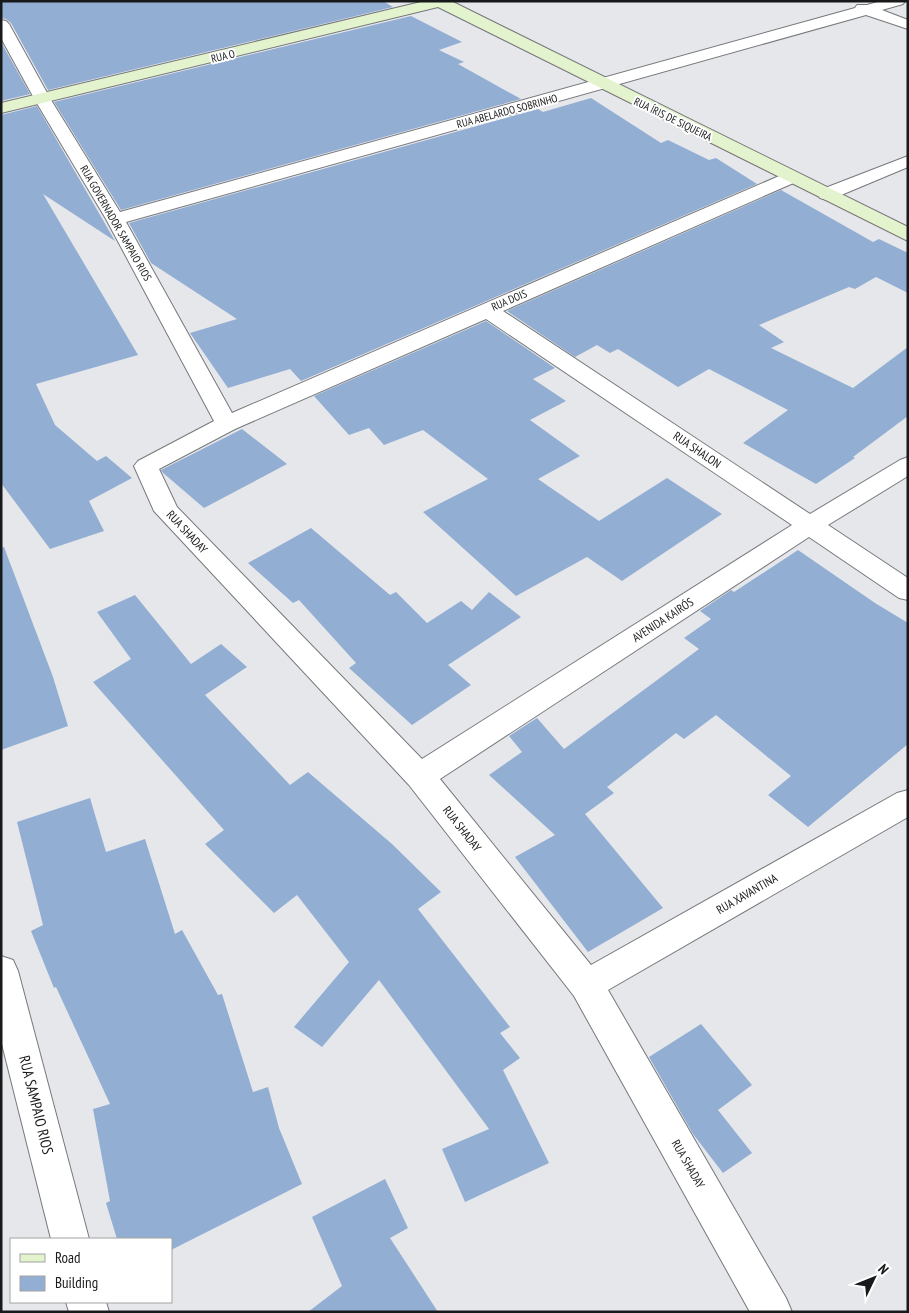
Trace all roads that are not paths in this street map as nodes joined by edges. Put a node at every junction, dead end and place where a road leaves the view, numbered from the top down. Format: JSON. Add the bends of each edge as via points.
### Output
{"nodes":[{"id":1,"x":847,"y":1,"type":"edge"},
{"id":2,"x":898,"y":1,"type":"edge"},
{"id":3,"x":441,"y":2,"type":"edge"},
{"id":4,"x":868,"y":10,"type":"junction"},
{"id":5,"x":1,"y":24,"type":"edge"},
{"id":6,"x":908,"y":25,"type":"edge"},
{"id":7,"x":602,"y":84,"type":"junction"},
{"id":8,"x":43,"y":100,"type":"junction"},
{"id":9,"x":1,"y":108,"type":"edge"},
{"id":10,"x":908,"y":161,"type":"edge"},
{"id":11,"x":792,"y":177,"type":"junction"},
{"id":12,"x":827,"y":194,"type":"junction"},
{"id":13,"x":115,"y":219,"type":"junction"},
{"id":14,"x":908,"y":235,"type":"edge"},
{"id":15,"x":487,"y":310,"type":"junction"},
{"id":16,"x":227,"y":424,"type":"junction"},
{"id":17,"x":908,"y":465,"type":"edge"},
{"id":18,"x":810,"y":525,"type":"junction"},
{"id":19,"x":908,"y":591,"type":"edge"},
{"id":20,"x":420,"y":776,"type":"junction"},
{"id":21,"x":908,"y":802,"type":"edge"},
{"id":22,"x":2,"y":973,"type":"edge"},
{"id":23,"x":586,"y":985,"type":"junction"},
{"id":24,"x":70,"y":1238,"type":"edge"},
{"id":25,"x":772,"y":1312,"type":"edge"}],
"edges":[{"from":1,"to":4,"type":"street"},
{"from":2,"to":4,"type":"street","name":"RUA ABELARDO SOBRINHO"},
{"from":3,"to":7,"type":"street","name":"RUA ÍRIS DE SIQUEIRA"},
{"from":3,"to":8,"type":"street","name":"RUA O"},
{"from":4,"to":6,"type":"street"},
{"from":4,"to":7,"type":"street","name":"RUA ABELARDO SOBRINHO"},
{"from":5,"to":8,"type":"street","name":"RUA GOVERNADOR SAMPAIO RIOS"},
{"from":7,"to":11,"type":"street","name":"RUA ÍRIS DE SIQUEIRA"},
{"from":7,"to":13,"type":"street","name":"RUA ABELARDO SOBRINHO"},
{"from":8,"to":9,"type":"street","name":"RUA O"},
{"from":8,"to":13,"type":"street","name":"RUA GOVERNADOR SAMPAIO RIOS"},
{"from":10,"to":12,"type":"street"},
{"from":11,"to":12,"type":"street","name":"RUA ÍRIS DE SIQUEIRA"},
{"from":11,"to":15,"type":"street","name":"RUA DOIS"},
{"from":12,"to":14,"type":"street","name":"RUA ÍRIS DE SIQUEIRA"},
{"from":13,"to":16,"type":"street","name":"RUA GOVERNADOR SAMPAIO RIOS"},
{"from":15,"to":16,"type":"street","name":"RUA DOIS"},
{"from":15,"to":18,"type":"street","name":"RUA SHALON"},
{"from":16,"to":20,"type":"street","name":"RUA SHADAY","via":[[146,466],[166,511]]},
{"from":17,"to":18,"type":"street","name":"AVENIDA KAIRÓS"},
{"from":18,"to":19,"type":"street","name":"RUA SHALON"},
{"from":18,"to":20,"type":"street","name":"AVENIDA KAIRÓS"},
{"from":20,"to":23,"type":"street","name":"RUA SHADAY"},
{"from":21,"to":23,"type":"street","name":"RUA XAVANTINA"},
{"from":22,"to":24,"type":"street","name":"RUA SAMPAIO RIOS"},
{"from":23,"to":25,"type":"street","name":"RUA SHADAY"}]}
